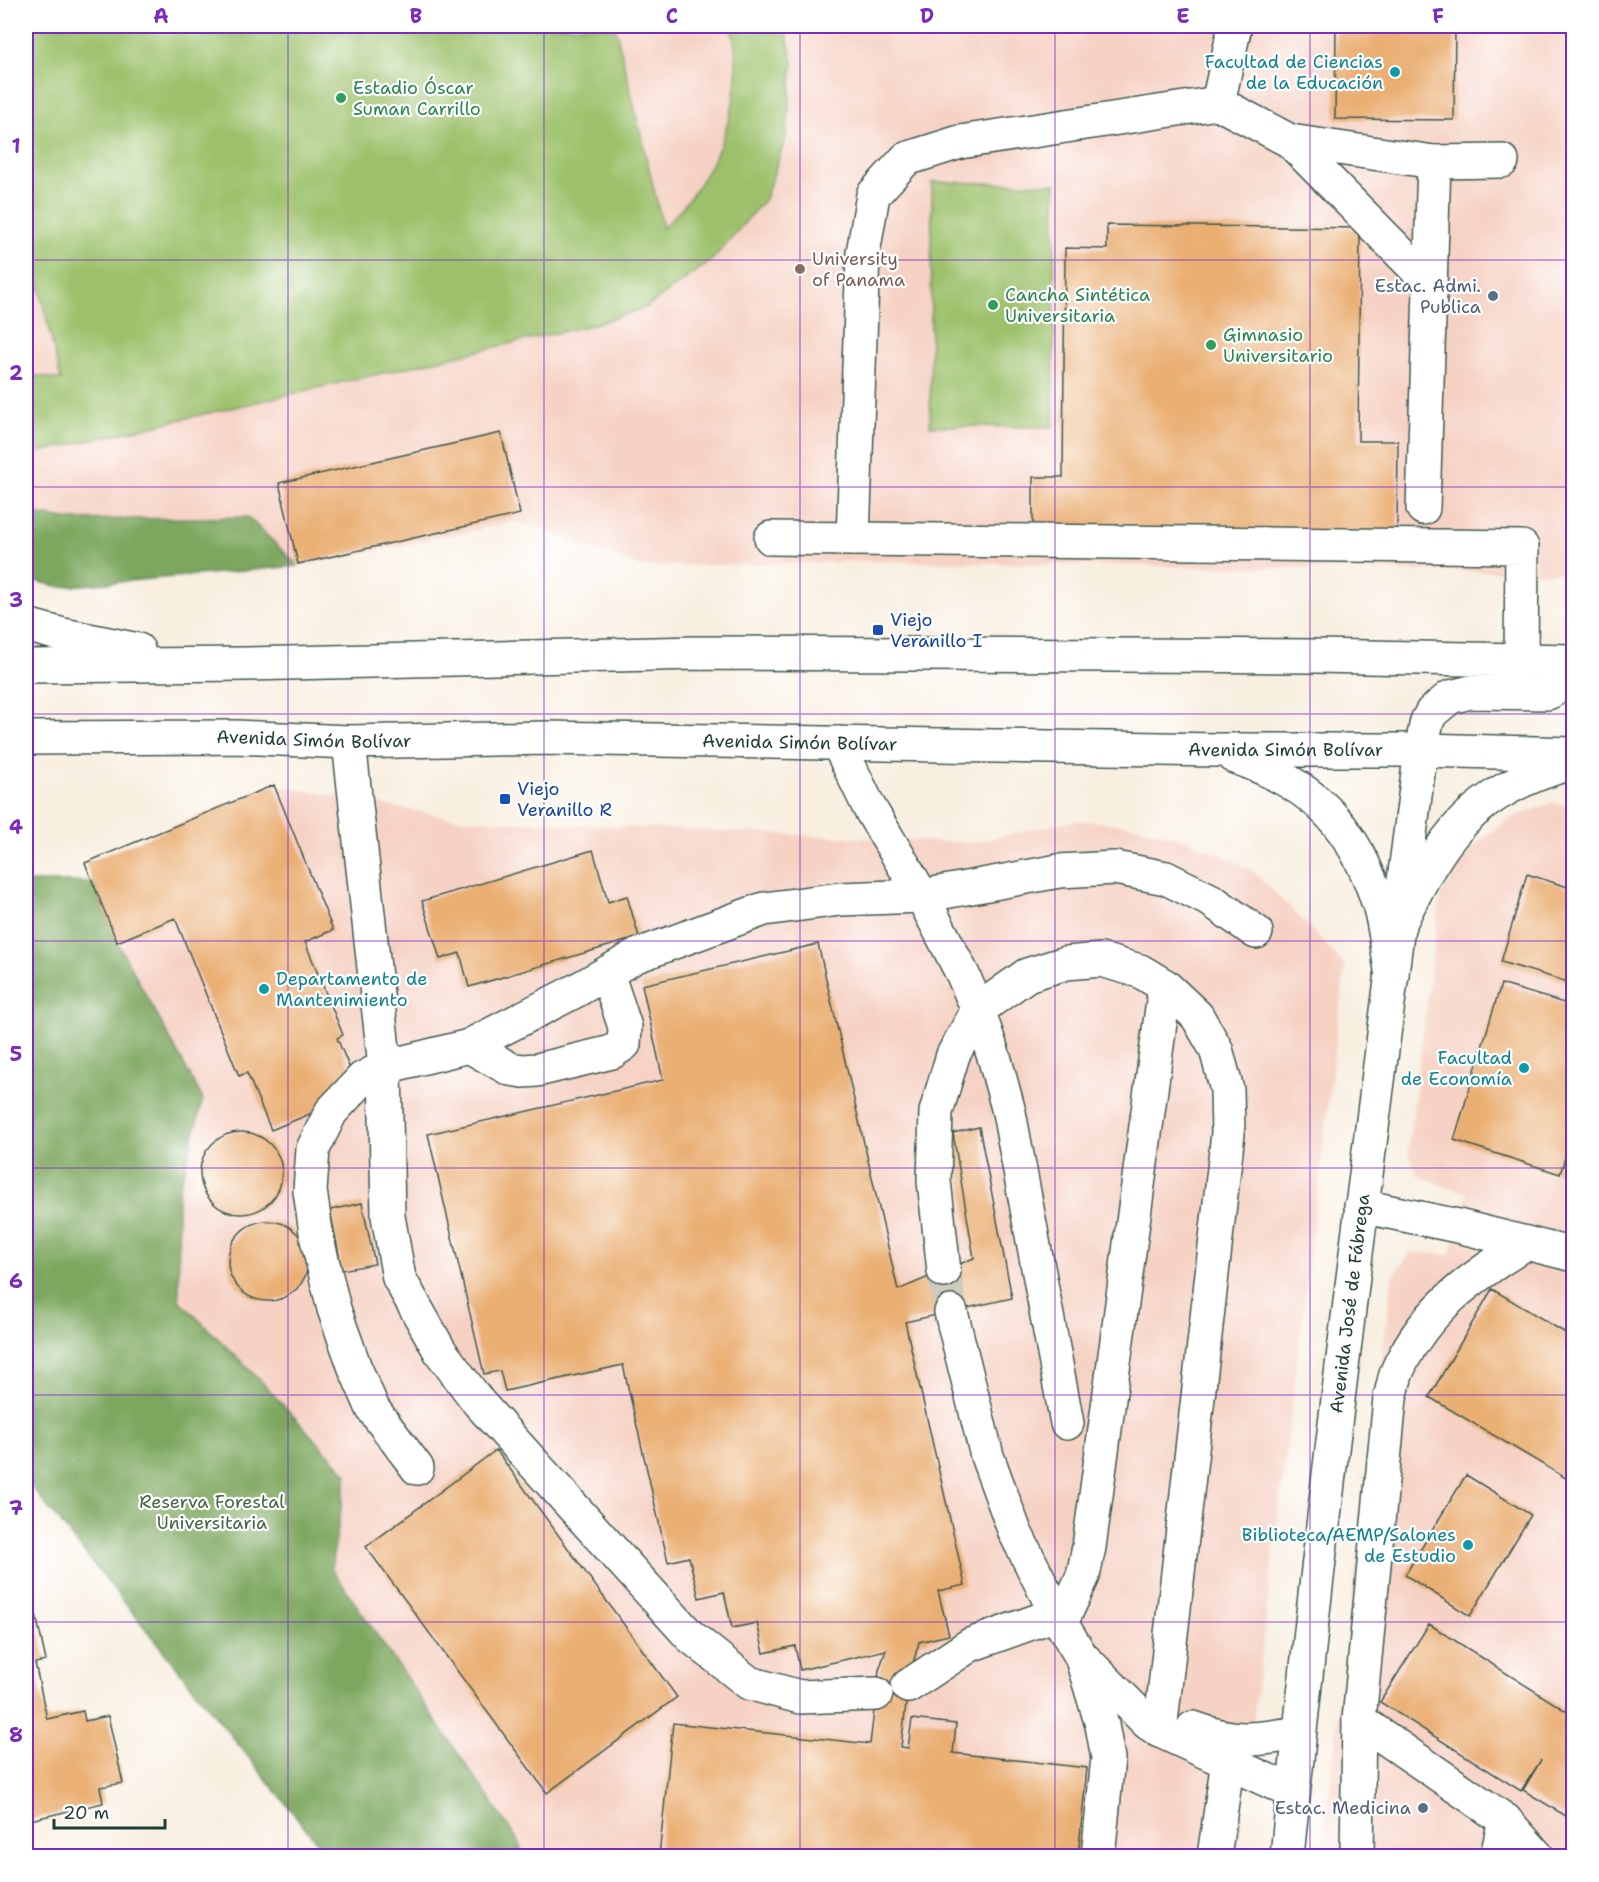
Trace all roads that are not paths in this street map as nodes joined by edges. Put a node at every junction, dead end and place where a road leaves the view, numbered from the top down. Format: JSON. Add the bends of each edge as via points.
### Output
{"nodes":[{"id":1,"x":1235,"y":26,"type":"edge"},
{"id":2,"x":1218,"y":103,"type":"junction"},
{"id":3,"x":1290,"y":141,"type":"junction"},
{"id":4,"x":1502,"y":161,"type":"dead end"},
{"id":5,"x":1434,"y":162,"type":"junction"},
{"id":6,"x":1429,"y":282,"type":"junction"},
{"id":7,"x":1424,"y":508,"type":"dead end"},
{"id":8,"x":771,"y":538,"type":"dead end"},
{"id":9,"x":853,"y":539,"type":"junction"},
{"id":10,"x":26,"y":626,"type":"edge"},
{"id":11,"x":1574,"y":661,"type":"edge"},
{"id":12,"x":1521,"y":662,"type":"junction"},
{"id":13,"x":247,"y":664,"type":"junction"},
{"id":14,"x":26,"y":666,"type":"edge"},
{"id":15,"x":1574,"y":677,"type":"edge"},
{"id":16,"x":26,"y":738,"type":"edge"},
{"id":17,"x":349,"y":742,"type":"junction"},
{"id":18,"x":838,"y":743,"type":"junction"},
{"id":19,"x":1216,"y":750,"type":"junction"},
{"id":20,"x":1421,"y":750,"type":"junction"},
{"id":21,"x":1574,"y":754,"type":"edge"},
{"id":22,"x":1574,"y":762,"type":"edge"},
{"id":23,"x":922,"y":896,"type":"junction"},
{"id":24,"x":1398,"y":927,"type":"junction"},
{"id":25,"x":1256,"y":932,"type":"dead end"},
{"id":26,"x":607,"y":973,"type":"junction"},
{"id":27,"x":1392,"y":976,"type":"junction"},
{"id":28,"x":1165,"y":986,"type":"junction"},
{"id":29,"x":978,"y":1010,"type":"junction"},
{"id":30,"x":469,"y":1046,"type":"junction"},
{"id":31,"x":385,"y":1067,"type":"junction"},
{"id":32,"x":1361,"y":1206,"type":"junction"},
{"id":33,"x":1526,"y":1243,"type":"junction"},
{"id":34,"x":1574,"y":1255,"type":"edge"},
{"id":35,"x":944,"y":1271,"type":"tunnel mouth"},
{"id":36,"x":951,"y":1312,"type":"tunnel mouth"},
{"id":37,"x":1067,"y":1423,"type":"dead end"},
{"id":38,"x":417,"y":1468,"type":"dead end"},
{"id":39,"x":1059,"y":1619,"type":"junction"},
{"id":40,"x":1081,"y":1656,"type":"junction"},
{"id":41,"x":908,"y":1686,"type":"dead end"},
{"id":42,"x":876,"y":1694,"type":"dead end"},
{"id":43,"x":1359,"y":1720,"type":"junction"},
{"id":44,"x":1157,"y":1723,"type":"junction"},
{"id":45,"x":1299,"y":1733,"type":"junction"},
{"id":46,"x":1108,"y":1758,"type":"junction"},
{"id":47,"x":1228,"y":1761,"type":"junction"},
{"id":48,"x":1293,"y":1792,"type":"junction"},
{"id":49,"x":1505,"y":1820,"type":"junction"},
{"id":50,"x":1098,"y":1857,"type":"edge"},
{"id":51,"x":1214,"y":1857,"type":"edge"},
{"id":52,"x":1287,"y":1857,"type":"edge"},
{"id":53,"x":1357,"y":1857,"type":"edge"},
{"id":54,"x":1497,"y":1857,"type":"edge"},
{"id":55,"x":1537,"y":1857,"type":"edge"}],
"edges":[{"from":1,"to":2,"type":"main road"},
{"from":2,"to":3,"type":"main road"},
{"from":2,"to":9,"type":"main road","via":[[960,142],[906,159],[873,195],[862,253]]},
{"from":3,"to":5,"type":"main road"},
{"from":3,"to":6,"type":"main road"},
{"from":4,"to":5,"type":"main road"},
{"from":5,"to":6,"type":"main road"},
{"from":6,"to":7,"type":"main road"},
{"from":8,"to":9,"type":"main road"},
{"from":9,"to":12,"type":"main road","via":[[1522,547]]},
{"from":10,"to":13,"type":"main road","via":[[123,648]]},
{"from":11,"to":12,"type":"main road"},
{"from":12,"to":13,"type":"main road","via":[[1315,656],[817,652]]},
{"from":13,"to":14,"type":"main road"},
{"from":15,"to":20,"type":"main road","name":"Avenida José de Fábrega","via":[[1548,693],[1471,692],[1450,697],[1427,721]]},
{"from":16,"to":17,"type":"main road","name":"Avenida Simón Bolívar","via":[[235,737]]},
{"from":17,"to":18,"type":"main road","name":"Avenida Simón Bolívar","via":[[545,738]]},
{"from":17,"to":31,"type":"main road"},
{"from":18,"to":19,"type":"main road","name":"Avenida Simón Bolívar"},
{"from":18,"to":23,"type":"main road","via":[[869,807]]},
{"from":19,"to":20,"type":"main road","name":"Avenida Simón Bolívar"},
{"from":19,"to":27,"type":"main road","via":[[1286,778],[1308,792],[1337,823],[1352,844],[1373,889]]},
{"from":20,"to":21,"type":"main road","name":"Avenida Simón Bolívar"},
{"from":20,"to":24,"type":"main road","name":"Avenida José de Fábrega"},
{"from":22,"to":24,"type":"main road","via":[[1503,789],[1464,819],[1422,877]]},
{"from":23,"to":25,"type":"main road","via":[[1059,871],[1115,868],[1166,878],[1212,901]]},
{"from":23,"to":26,"type":"main road","via":[[840,899],[764,909],[636,956]]},
{"from":23,"to":29,"type":"main road"},
{"from":24,"to":27,"type":"main road","name":"Avenida José de Fábrega"},
{"from":26,"to":30,"type":"main road"},
{"from":26,"to":30,"type":"main road","via":[[625,1027],[624,1044],[612,1052],[523,1071],[510,1069]]},
{"from":27,"to":32,"type":"main road","name":"Avenida José de Fábrega"},
{"from":28,"to":29,"type":"main road","via":[[1140,971],[1101,960],[1066,963],[1027,975]]},
{"from":28,"to":39,"type":"main road","via":[[1089,1547],[1083,1576]]},
{"from":28,"to":44,"type":"main road","via":[[1197,1016],[1216,1049],[1227,1090],[1228,1133]]},
{"from":29,"to":35,"type":"main road","via":[[953,1055],[936,1112],[934,1181]]},
{"from":29,"to":37,"type":"main road","via":[[1009,1112]]},
{"from":30,"to":31,"type":"main road"},
{"from":31,"to":38,"type":"main road","via":[[362,1079],[331,1112],[313,1149],[310,1191],[334,1309],[355,1368],[373,1409]]},
{"from":31,"to":42,"type":"main road","via":[[388,1215],[399,1278],[440,1351],[478,1403],[690,1636],[749,1683],[800,1697]]},
{"from":32,"to":33,"type":"main road"},
{"from":32,"to":45,"type":"main road","name":"Avenida José de Fábrega"},
{"from":33,"to":34,"type":"main road"},
{"from":33,"to":43,"type":"main road","via":[[1438,1307],[1398,1368],[1390,1398]]},
{"from":36,"to":39,"type":"main road","via":[[987,1456],[1016,1532]]},
{"from":39,"to":40,"type":"main road"},
{"from":39,"to":41,"type":"main road","via":[[970,1645]]},
{"from":40,"to":44,"type":"main road"},
{"from":40,"to":46,"type":"main road"},
{"from":43,"to":49,"type":"main road"},
{"from":43,"to":53,"type":"main road"},
{"from":44,"to":45,"type":"main road","via":[[1238,1740]]},
{"from":44,"to":46,"type":"main road","via":[[1127,1738]]},
{"from":44,"to":47,"type":"main road"},
{"from":45,"to":48,"type":"main road","name":"Avenida José de Fábrega"},
{"from":46,"to":50,"type":"main road"},
{"from":47,"to":48,"type":"main road"},
{"from":47,"to":51,"type":"main road"},
{"from":48,"to":52,"type":"main road","name":"Avenida José de Fábrega"},
{"from":49,"to":54,"type":"main road"},
{"from":49,"to":55,"type":"main road"}]}
